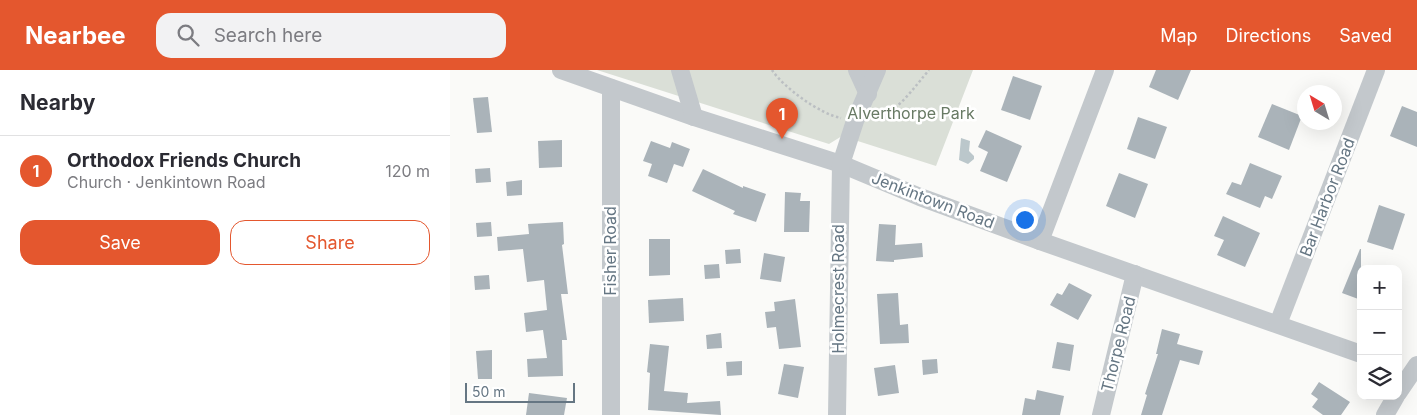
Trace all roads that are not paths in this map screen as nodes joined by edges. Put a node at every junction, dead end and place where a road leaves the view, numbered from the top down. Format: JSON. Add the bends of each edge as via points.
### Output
{"nodes":[{"id":1,"x":561,"y":70,"type":"edge"},
{"id":2,"x":680,"y":70,"type":"edge"},
{"id":3,"x":857,"y":70,"type":"edge"},
{"id":4,"x":877,"y":70,"type":"edge"},
{"id":5,"x":1105,"y":70,"type":"edge"},
{"id":6,"x":1376,"y":70,"type":"edge"},
{"id":7,"x":611,"y":88,"type":"junction"},
{"id":8,"x":868,"y":94,"type":"junction"},
{"id":9,"x":694,"y":117,"type":"junction"},
{"id":10,"x":841,"y":164,"type":"junction"},
{"id":11,"x":1040,"y":241,"type":"junction"},
{"id":12,"x":1135,"y":274,"type":"junction"},
{"id":13,"x":1278,"y":324,"type":"junction"},
{"id":14,"x":1357,"y":353,"type":"edge"},
{"id":15,"x":1411,"y":370,"type":"edge"},
{"id":16,"x":1402,"y":386,"type":"edge"},
{"id":17,"x":1394,"y":400,"type":"edge"},
{"id":18,"x":611,"y":415,"type":"edge"},
{"id":19,"x":837,"y":415,"type":"edge"},
{"id":20,"x":1101,"y":415,"type":"edge"},
{"id":21,"x":1385,"y":415,"type":"edge"}],
"edges":[{"from":1,"to":7,"type":"street","name":"Jenkintown Road"},
{"from":2,"to":9,"type":"street"},
{"from":3,"to":8,"type":"street"},
{"from":4,"to":8,"type":"street","name":"Holmecrest Road"},
{"from":5,"to":11,"type":"street"},
{"from":6,"to":13,"type":"street","name":"Bar Harbor Road"},
{"from":7,"to":9,"type":"street","name":"Jenkintown Road"},
{"from":7,"to":18,"type":"street","name":"Fisher Road"},
{"from":8,"to":10,"type":"street","name":"Holmecrest Road"},
{"from":9,"to":10,"type":"street","name":"Jenkintown Road"},
{"from":10,"to":11,"type":"street","name":"Jenkintown Road"},
{"from":10,"to":19,"type":"street","name":"Holmecrest Road"},
{"from":11,"to":12,"type":"street","name":"Jenkintown Road"},
{"from":12,"to":13,"type":"street","name":"Jenkintown Road"},
{"from":12,"to":20,"type":"street","name":"Thorpe Road"},
{"from":13,"to":14,"type":"street","name":"Jenkintown Road"},
{"from":15,"to":16,"type":"street"},
{"from":17,"to":21,"type":"street"}]}
